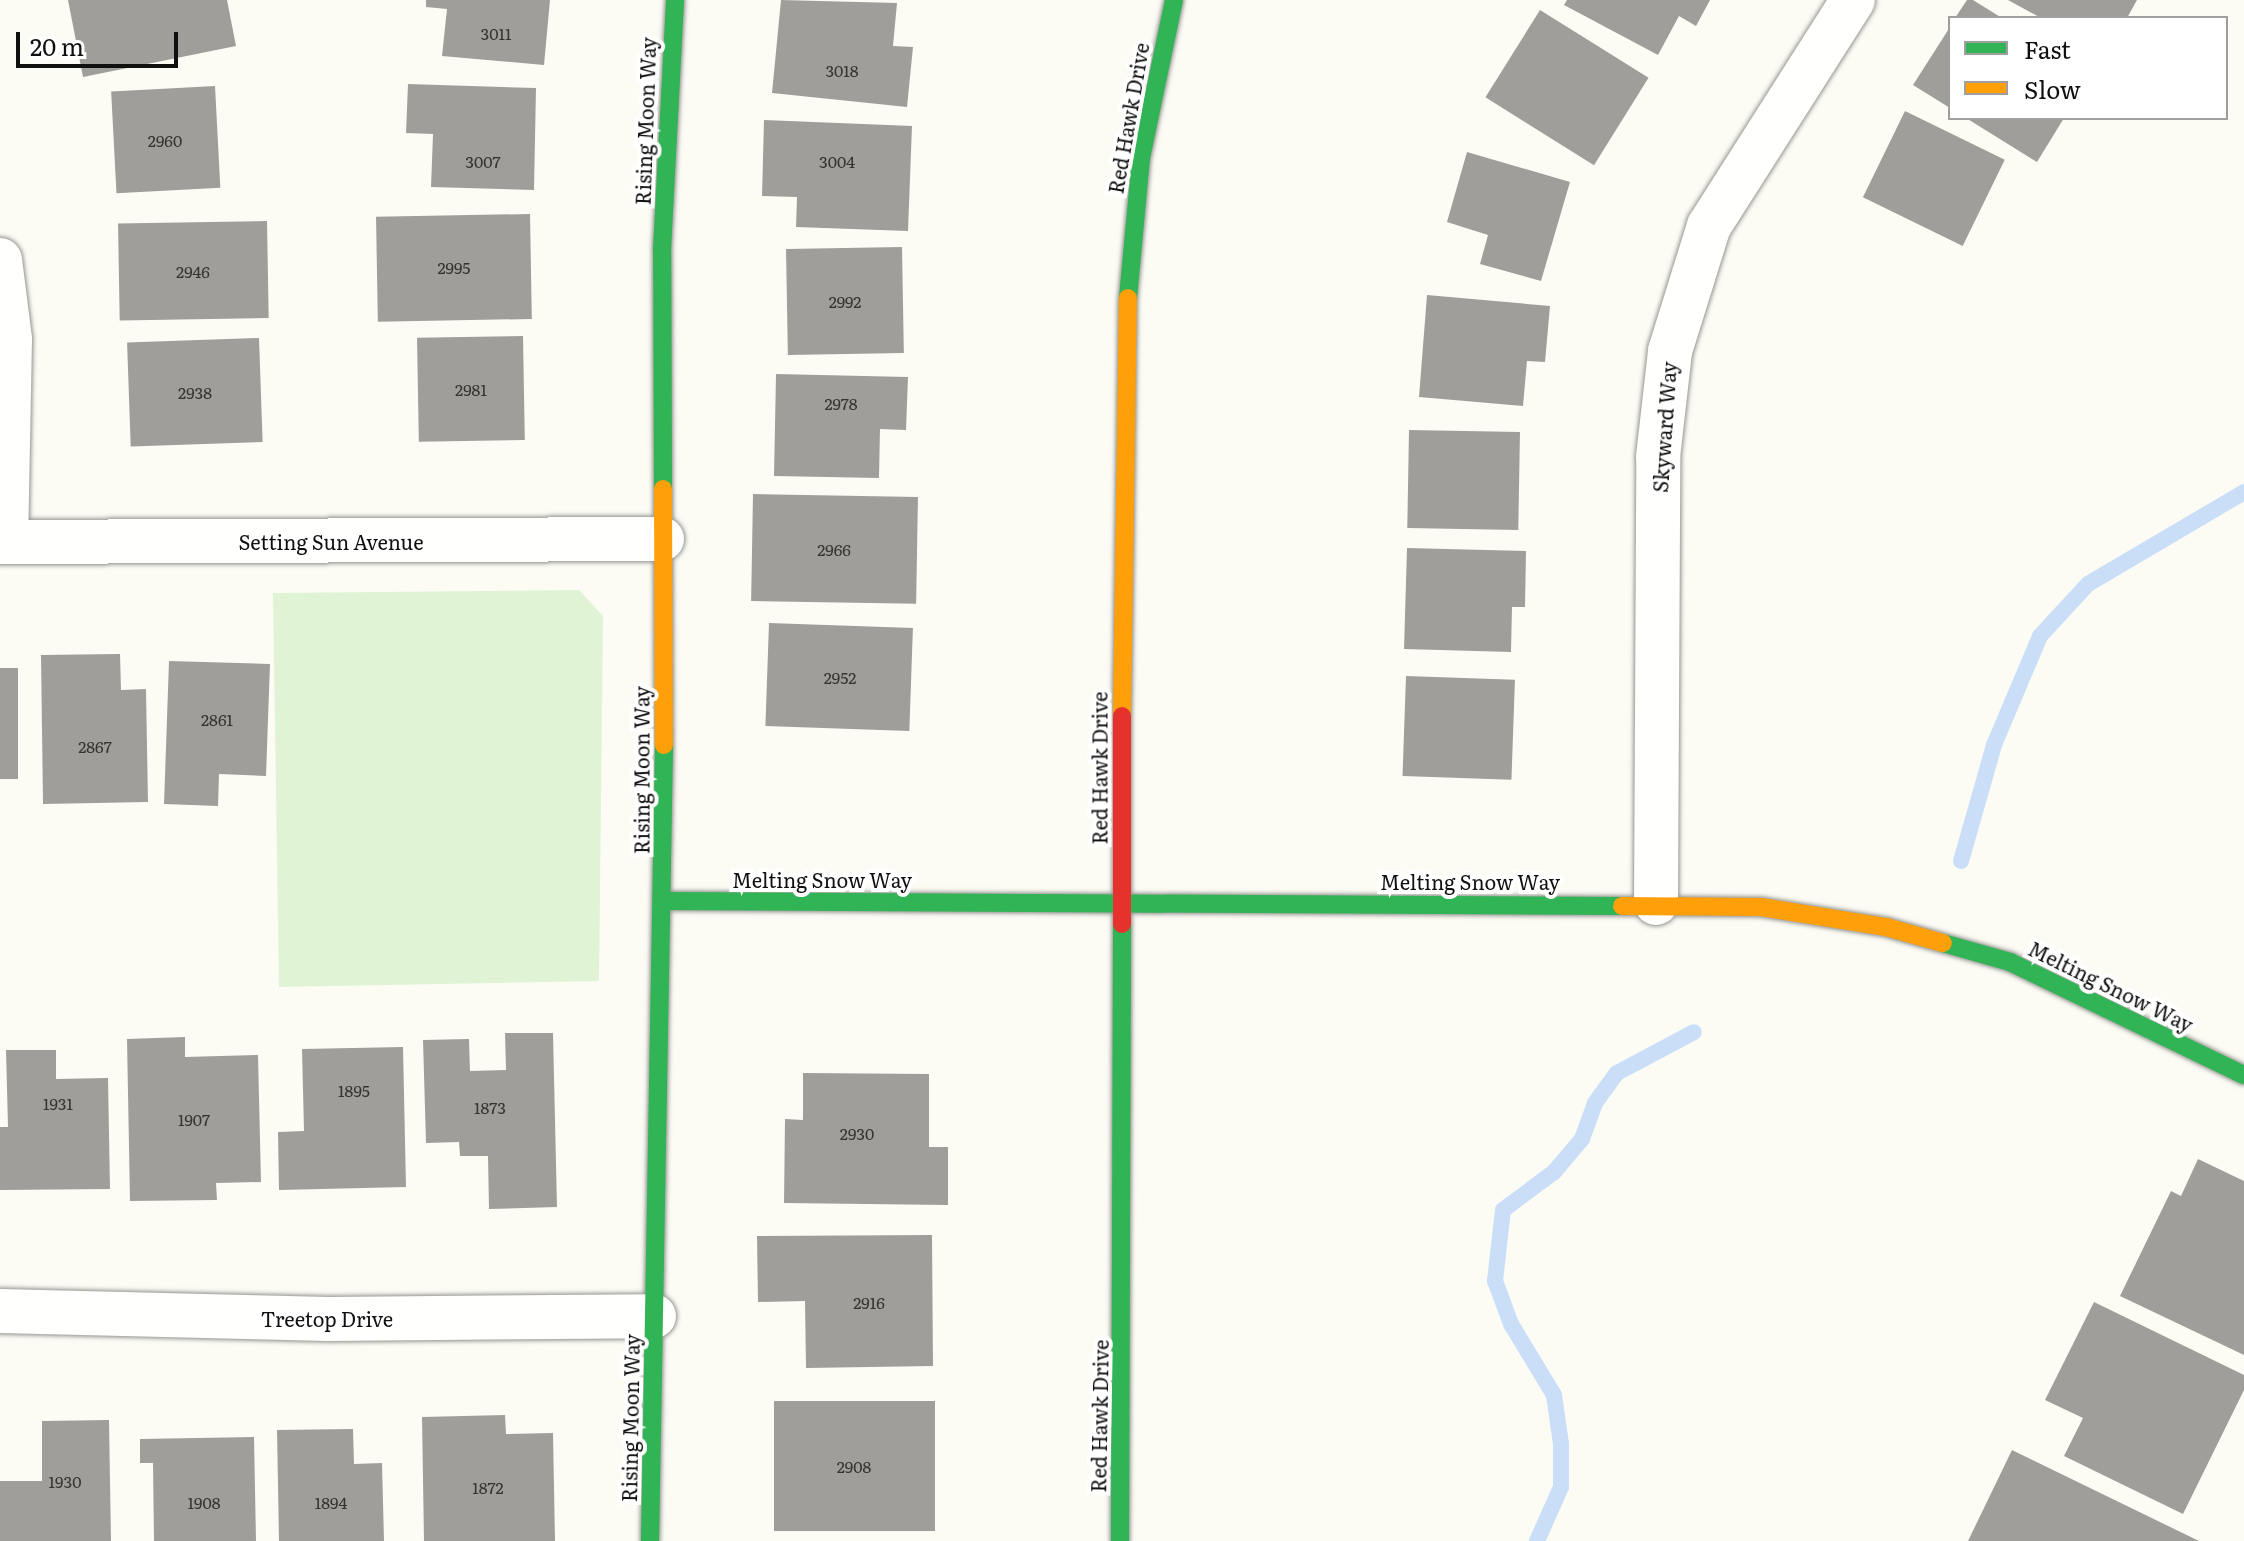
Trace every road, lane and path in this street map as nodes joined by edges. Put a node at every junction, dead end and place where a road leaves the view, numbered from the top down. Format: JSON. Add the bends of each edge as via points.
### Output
{"nodes":[{"id":1,"x":675,"y":0,"type":"edge"},
{"id":2,"x":1174,"y":0,"type":"edge"},
{"id":3,"x":1853,"y":0,"type":"edge"},
{"id":4,"x":0,"y":260,"type":"edge"},
{"id":5,"x":662,"y":539,"type":"junction"},
{"id":6,"x":3,"y":542,"type":"edge"},
{"id":7,"x":664,"y":901,"type":"junction"},
{"id":8,"x":1120,"y":902,"type":"junction"},
{"id":9,"x":1656,"y":903,"type":"junction"},
{"id":10,"x":2244,"y":1075,"type":"edge"},
{"id":11,"x":0,"y":1311,"type":"edge"},
{"id":12,"x":654,"y":1316,"type":"junction"},
{"id":13,"x":650,"y":1541,"type":"edge"},
{"id":14,"x":1120,"y":1541,"type":"edge"}],
"edges":[{"from":1,"to":5,"type":"street","name":"Rising Moon Way","via":[[662,250]]},
{"from":2,"to":8,"type":"street","name":"Red Hawk Drive","via":[[1141,158],[1123,331]]},
{"from":3,"to":9,"type":"street","name":"Skyward Way","via":[[1709,226],[1670,351],[1658,457]]},
{"from":4,"to":6,"type":"street","via":[[10,339]]},
{"from":5,"to":6,"type":"street","name":"Setting Sun Avenue"},
{"from":5,"to":7,"type":"street","name":"Rising Moon Way"},
{"from":7,"to":8,"type":"street","name":"Melting Snow Way"},
{"from":7,"to":12,"type":"street","name":"Rising Moon Way"},
{"from":8,"to":9,"type":"street","name":"Melting Snow Way"},
{"from":8,"to":14,"type":"street","name":"Red Hawk Drive"},
{"from":9,"to":10,"type":"street","name":"Melting Snow Way","via":[[1807,913],[1948,941],[2069,988]]},
{"from":11,"to":12,"type":"street","name":"Treetop Drive","via":[[328,1319]]},
{"from":12,"to":13,"type":"street","name":"Rising Moon Way"}]}
